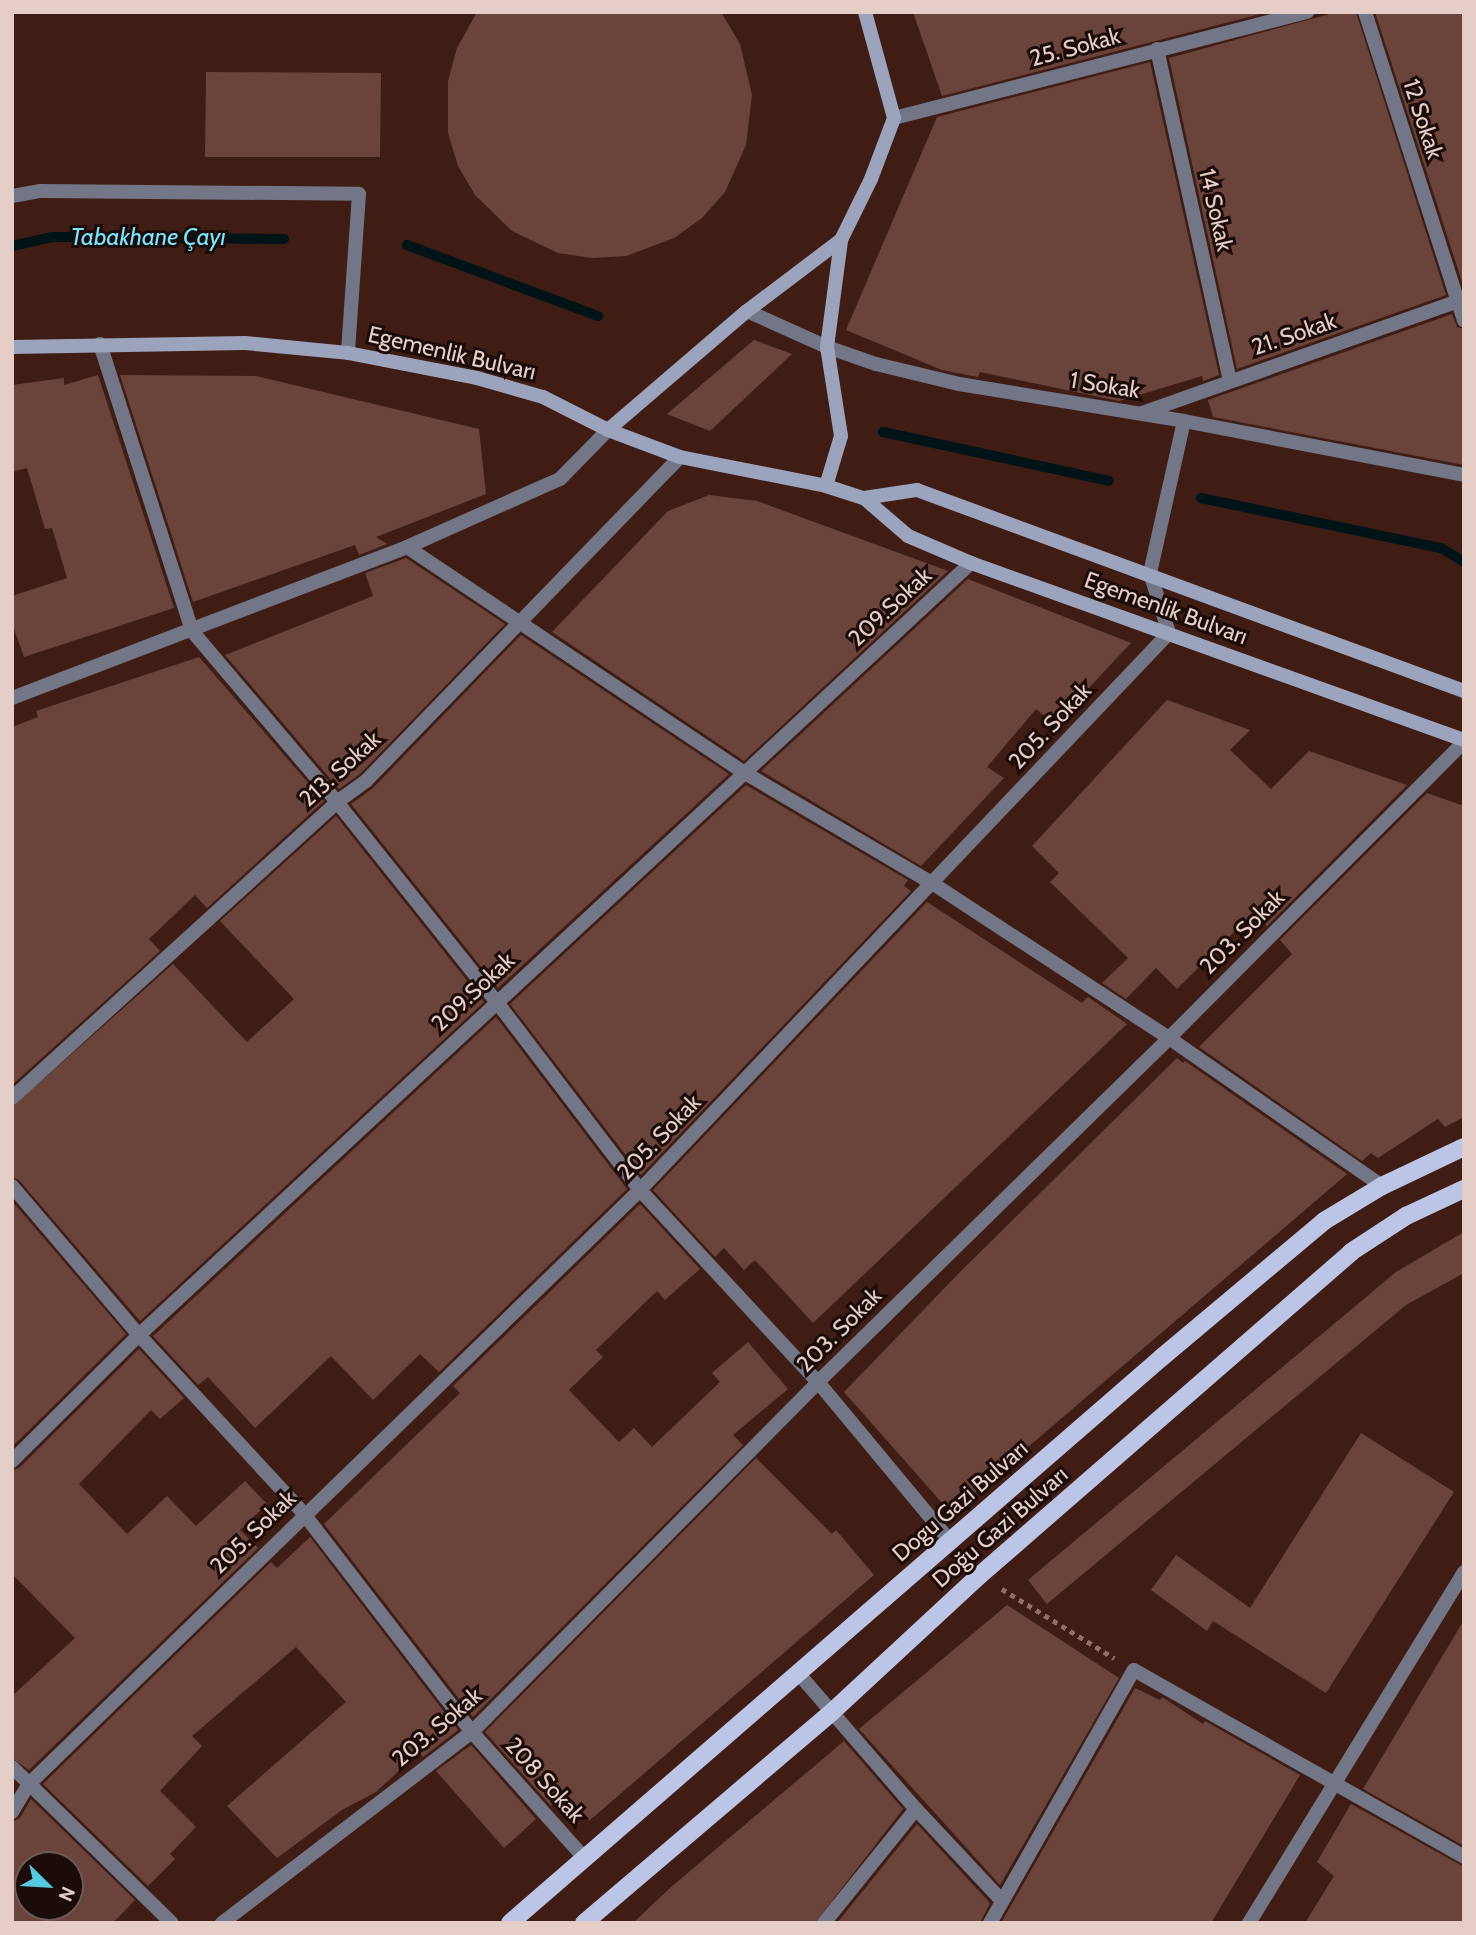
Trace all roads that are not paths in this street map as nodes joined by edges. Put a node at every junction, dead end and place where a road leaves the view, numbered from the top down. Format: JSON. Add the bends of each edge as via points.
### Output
{"nodes":[{"id":1,"x":865,"y":12,"type":"edge"},
{"id":2,"x":1308,"y":12,"type":"edge"},
{"id":3,"x":1365,"y":12,"type":"edge"},
{"id":4,"x":1157,"y":49,"type":"junction"},
{"id":5,"x":894,"y":118,"type":"junction"},
{"id":6,"x":12,"y":196,"type":"edge"},
{"id":7,"x":841,"y":240,"type":"junction"},
{"id":8,"x":1461,"y":300,"type":"edge"},
{"id":9,"x":747,"y":310,"type":"junction"},
{"id":10,"x":1464,"y":320,"type":"edge"},
{"id":11,"x":100,"y":344,"type":"junction"},
{"id":12,"x":12,"y":347,"type":"edge"},
{"id":13,"x":827,"y":347,"type":"junction"},
{"id":14,"x":348,"y":353,"type":"junction"},
{"id":15,"x":1230,"y":380,"type":"junction"},
{"id":16,"x":1140,"y":414,"type":"junction"},
{"id":17,"x":1184,"y":421,"type":"junction"},
{"id":18,"x":608,"y":430,"type":"junction"},
{"id":19,"x":680,"y":457,"type":"junction"},
{"id":20,"x":1464,"y":475,"type":"edge"},
{"id":21,"x":826,"y":486,"type":"junction"},
{"id":22,"x":864,"y":498,"type":"junction"},
{"id":23,"x":407,"y":547,"type":"junction"},
{"id":24,"x":971,"y":563,"type":"junction"},
{"id":25,"x":1150,"y":573,"type":"junction"},
{"id":26,"x":521,"y":620,"type":"junction"},
{"id":27,"x":192,"y":631,"type":"junction"},
{"id":28,"x":1169,"y":633,"type":"junction"},
{"id":29,"x":1464,"y":691,"type":"edge"},
{"id":30,"x":12,"y":698,"type":"edge"},
{"id":31,"x":1464,"y":741,"type":"edge"},
{"id":32,"x":745,"y":773,"type":"junction"},
{"id":33,"x":337,"y":802,"type":"junction"},
{"id":34,"x":932,"y":883,"type":"junction"},
{"id":35,"x":496,"y":1001,"type":"junction"},
{"id":36,"x":1169,"y":1038,"type":"junction"},
{"id":37,"x":12,"y":1098,"type":"edge"},
{"id":38,"x":1464,"y":1147,"type":"edge"},
{"id":39,"x":12,"y":1186,"type":"edge"},
{"id":40,"x":1382,"y":1186,"type":"junction"},
{"id":41,"x":1464,"y":1189,"type":"edge"},
{"id":42,"x":640,"y":1190,"type":"junction"},
{"id":43,"x":139,"y":1335,"type":"junction"},
{"id":44,"x":818,"y":1382,"type":"junction"},
{"id":45,"x":12,"y":1461,"type":"edge"},
{"id":46,"x":304,"y":1514,"type":"junction"},
{"id":47,"x":951,"y":1542,"type":"junction"},
{"id":48,"x":1462,"y":1576,"type":"edge"},
{"id":49,"x":798,"y":1673,"type":"junction"},
{"id":50,"x":834,"y":1710,"type":"junction"},
{"id":51,"x":472,"y":1732,"type":"junction"},
{"id":52,"x":12,"y":1767,"type":"edge"},
{"id":53,"x":29,"y":1784,"type":"junction"},
{"id":54,"x":1334,"y":1784,"type":"junction"},
{"id":55,"x":916,"y":1809,"type":"junction"},
{"id":56,"x":12,"y":1812,"type":"edge"},
{"id":57,"x":1464,"y":1857,"type":"edge"},
{"id":58,"x":585,"y":1859,"type":"junction"},
{"id":59,"x":1002,"y":1901,"type":"junction"},
{"id":60,"x":172,"y":1923,"type":"edge"},
{"id":61,"x":222,"y":1923,"type":"edge"},
{"id":62,"x":510,"y":1923,"type":"edge"},
{"id":63,"x":584,"y":1923,"type":"edge"},
{"id":64,"x":824,"y":1923,"type":"edge"},
{"id":65,"x":990,"y":1923,"type":"edge"},
{"id":66,"x":1249,"y":1923,"type":"edge"}],
"edges":[{"from":1,"to":5,"type":"main road"},
{"from":2,"to":4,"type":"street","name":"25. Sokak"},
{"from":3,"to":8,"type":"street","name":"12 Sokak"},
{"from":4,"to":5,"type":"street","name":"25. Sokak"},
{"from":4,"to":15,"type":"street","name":"14 Sokak"},
{"from":5,"to":7,"type":"main road"},
{"from":6,"to":14,"type":"street","via":[[40,191],[359,194]]},
{"from":7,"to":9,"type":"main road"},
{"from":7,"to":13,"type":"main road"},
{"from":8,"to":10,"type":"street","name":"12 Sokak"},
{"from":8,"to":15,"type":"street","name":"21. Sokak"},
{"from":9,"to":13,"type":"street","name":"1 Sokak"},
{"from":9,"to":18,"type":"main road"},
{"from":11,"to":12,"type":"main road","name":"Egemenlik Bulvarı"},
{"from":11,"to":14,"type":"main road","name":"Egemenlik Bulvarı","via":[[245,343]]},
{"from":11,"to":27,"type":"street"},
{"from":13,"to":16,"type":"street","name":"1 Sokak","via":[[876,365],[958,384]]},
{"from":13,"to":21,"type":"main road","via":[[841,436]]},
{"from":14,"to":18,"type":"main road","name":"Egemenlik Bulvarı","via":[[530,393]]},
{"from":15,"to":16,"type":"street","name":"21. Sokak"},
{"from":16,"to":17,"type":"street","name":"1 Sokak"},
{"from":17,"to":20,"type":"street","name":"1 Sokak"},
{"from":17,"to":25,"type":"street"},
{"from":18,"to":19,"type":"main road","name":"Egemenlik Bulvarı"},
{"from":18,"to":23,"type":"street","via":[[560,479]]},
{"from":19,"to":21,"type":"main road","name":"Egemenlik Bulvarı"},
{"from":19,"to":26,"type":"street","name":"213. Sokak"},
{"from":21,"to":22,"type":"main road","name":"Egemenlik Bulvarı"},
{"from":22,"to":24,"type":"main road","name":"Egemenlik Bulvarı","via":[[908,536]]},
{"from":22,"to":25,"type":"main road","name":"Egemenlik Bulvarı","via":[[917,491]]},
{"from":23,"to":26,"type":"street"},
{"from":23,"to":27,"type":"street"},
{"from":24,"to":28,"type":"main road","name":"Egemenlik Bulvarı"},
{"from":24,"to":32,"type":"street","name":"209.Sokak"},
{"from":25,"to":28,"type":"street"},
{"from":25,"to":29,"type":"main road","name":"Egemenlik Bulvarı"},
{"from":26,"to":32,"type":"street"},
{"from":26,"to":33,"type":"street","name":"213. Sokak","via":[[366,781]]},
{"from":27,"to":30,"type":"street"},
{"from":27,"to":33,"type":"street"},
{"from":28,"to":31,"type":"main road","name":"Egemenlik Bulvarı"},
{"from":28,"to":34,"type":"street","name":"205. Sokak"},
{"from":31,"to":36,"type":"street","name":"203. Sokak"},
{"from":32,"to":34,"type":"street"},
{"from":32,"to":35,"type":"street","name":"209.Sokak"},
{"from":33,"to":35,"type":"street"},
{"from":33,"to":37,"type":"street","name":"213. Sokak"},
{"from":34,"to":36,"type":"street"},
{"from":34,"to":42,"type":"street","name":"205. Sokak"},
{"from":35,"to":42,"type":"street"},
{"from":35,"to":43,"type":"street","name":"209.Sokak"},
{"from":36,"to":40,"type":"street"},
{"from":36,"to":44,"type":"street","name":"203. Sokak"},
{"from":38,"to":40,"type":"main road","name":"Dogu Gazi Bulvarı"},
{"from":39,"to":43,"type":"street","name":"208 Sokak"},
{"from":40,"to":47,"type":"main road","name":"Dogu Gazi Bulvarı","via":[[1324,1221]]},
{"from":41,"to":50,"type":"main road","name":"Doğu Gazi Bulvarı","via":[[1406,1216],[1351,1252],[980,1575]]},
{"from":42,"to":44,"type":"street"},
{"from":42,"to":46,"type":"street","name":"205. Sokak"},
{"from":43,"to":45,"type":"street","name":"209.Sokak"},
{"from":43,"to":46,"type":"street","name":"208 Sokak"},
{"from":44,"to":47,"type":"street"},
{"from":44,"to":51,"type":"street","name":"203. Sokak"},
{"from":46,"to":51,"type":"street","name":"208 Sokak"},
{"from":46,"to":53,"type":"street","name":"205. Sokak"},
{"from":47,"to":49,"type":"main road","name":"Dogu Gazi Bulvarı"},
{"from":48,"to":54,"type":"street"},
{"from":49,"to":50,"type":"street"},
{"from":49,"to":58,"type":"main road","name":"Dogu Gazi Bulvarı"},
{"from":50,"to":55,"type":"street"},
{"from":50,"to":63,"type":"main road","name":"Doğu Gazi Bulvarı"},
{"from":51,"to":58,"type":"street","name":"208 Sokak"},
{"from":51,"to":61,"type":"street","name":"203. Sokak"},
{"from":52,"to":53,"type":"street"},
{"from":53,"to":56,"type":"street","name":"205. Sokak"},
{"from":53,"to":60,"type":"street"},
{"from":54,"to":57,"type":"street"},
{"from":54,"to":59,"type":"street","via":[[1134,1670]]},
{"from":54,"to":66,"type":"street"},
{"from":55,"to":59,"type":"street"},
{"from":55,"to":64,"type":"street"},
{"from":58,"to":62,"type":"main road","name":"Dogu Gazi Bulvarı"},
{"from":59,"to":65,"type":"street"}]}
